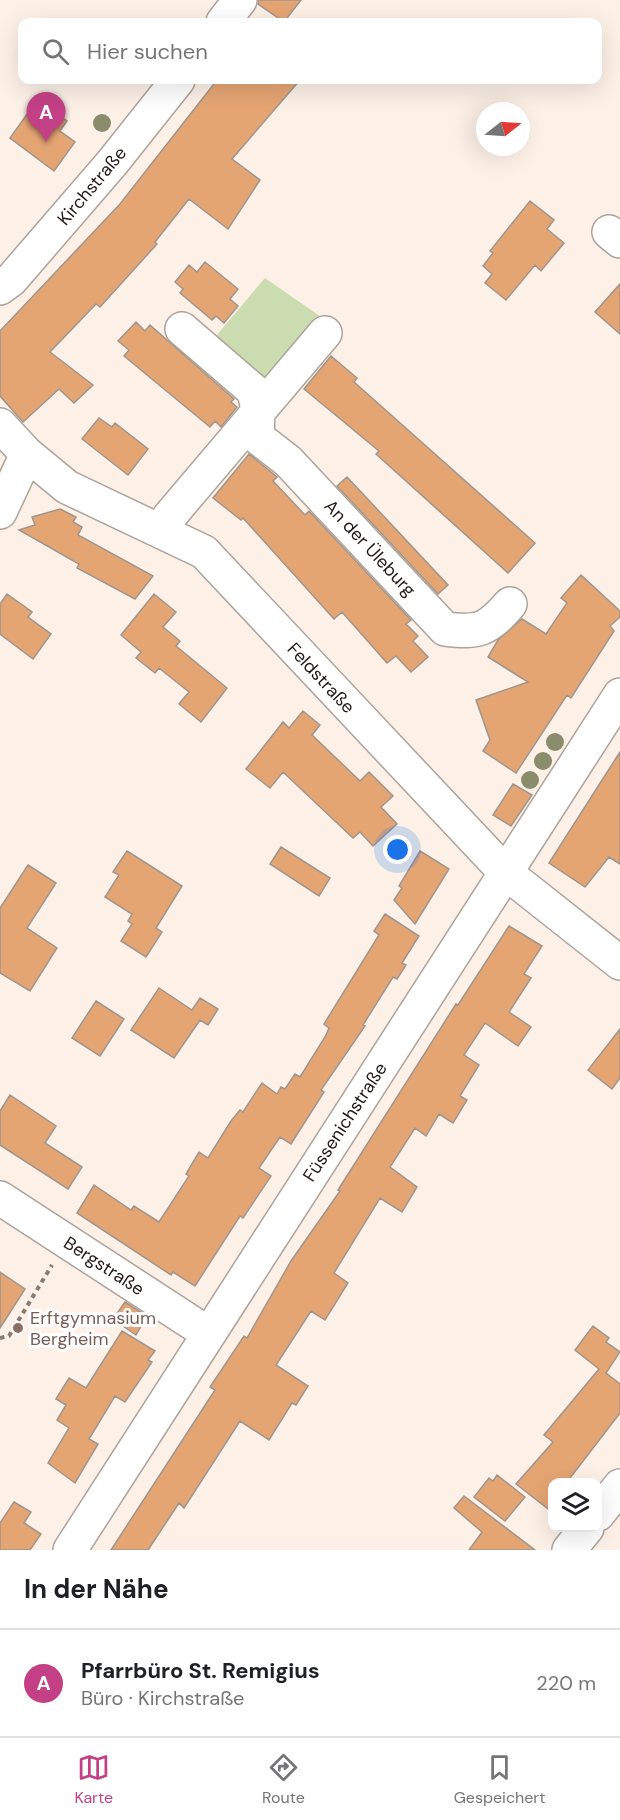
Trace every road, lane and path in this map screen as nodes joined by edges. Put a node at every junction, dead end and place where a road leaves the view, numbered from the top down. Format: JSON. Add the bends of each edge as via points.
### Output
{"nodes":[{"id":1,"x":240,"y":0,"type":"edge"},
{"id":2,"x":226,"y":18,"type":"edge"},
{"id":3,"x":175,"y":84,"type":"edge"},
{"id":4,"x":0,"y":288,"type":"edge"},
{"id":5,"x":182,"y":329,"type":"dead end"},
{"id":6,"x":325,"y":333,"type":"dead end"},
{"id":7,"x":258,"y":410,"type":"junction"},
{"id":8,"x":0,"y":425,"type":"edge"},
{"id":9,"x":27,"y":454,"type":"junction"},
{"id":10,"x":0,"y":512,"type":"edge"},
{"id":11,"x":162,"y":532,"type":"junction"},
{"id":12,"x":510,"y":604,"type":"dead end"},
{"id":13,"x":620,"y":695,"type":"edge"},
{"id":14,"x":505,"y":872,"type":"junction"},
{"id":15,"x":620,"y":963,"type":"edge"},
{"id":16,"x":0,"y":1198,"type":"edge"},
{"id":17,"x":67,"y":1241,"type":"junction"},
{"id":18,"x":209,"y":1334,"type":"junction"},
{"id":19,"x":0,"y":1338,"type":"edge"},
{"id":20,"x":620,"y":1486,"type":"edge"},
{"id":21,"x":602,"y":1508,"type":"edge"},
{"id":22,"x":582,"y":1532,"type":"edge"},
{"id":23,"x":70,"y":1550,"type":"edge"},
{"id":24,"x":569,"y":1550,"type":"edge"}],
"edges":[{"from":1,"to":2,"type":"street"},
{"from":3,"to":4,"type":"street","name":"Kirchstraße","via":[[112,163]]},
{"from":5,"to":7,"type":"street","name":"An der Üleburg","via":[[254,390]]},
{"from":6,"to":7,"type":"street"},
{"from":7,"to":11,"type":"street","via":[[169,517]]},
{"from":7,"to":12,"type":"street","name":"An der Üleburg","via":[[257,436],[288,460],[445,629],[482,630]]},
{"from":8,"to":9,"type":"street","name":"Feldstraße"},
{"from":9,"to":10,"type":"street"},
{"from":9,"to":11,"type":"street","name":"Feldstraße","via":[[67,487]]},
{"from":11,"to":14,"type":"street","name":"Feldstraße","via":[[204,552]]},
{"from":13,"to":14,"type":"street","name":"Füssenichstraße"},
{"from":14,"to":15,"type":"street","name":"Feldstraße"},
{"from":14,"to":18,"type":"street","name":"Füssenichstraße"},
{"from":16,"to":17,"type":"street","name":"Bergstraße"},
{"from":17,"to":18,"type":"street","name":"Bergstraße"},
{"from":17,"to":19,"type":"path","via":[[9,1336]]},
{"from":18,"to":23,"type":"street","name":"Füssenichstraße"},
{"from":20,"to":21,"type":"street"},
{"from":22,"to":24,"type":"street"}]}
